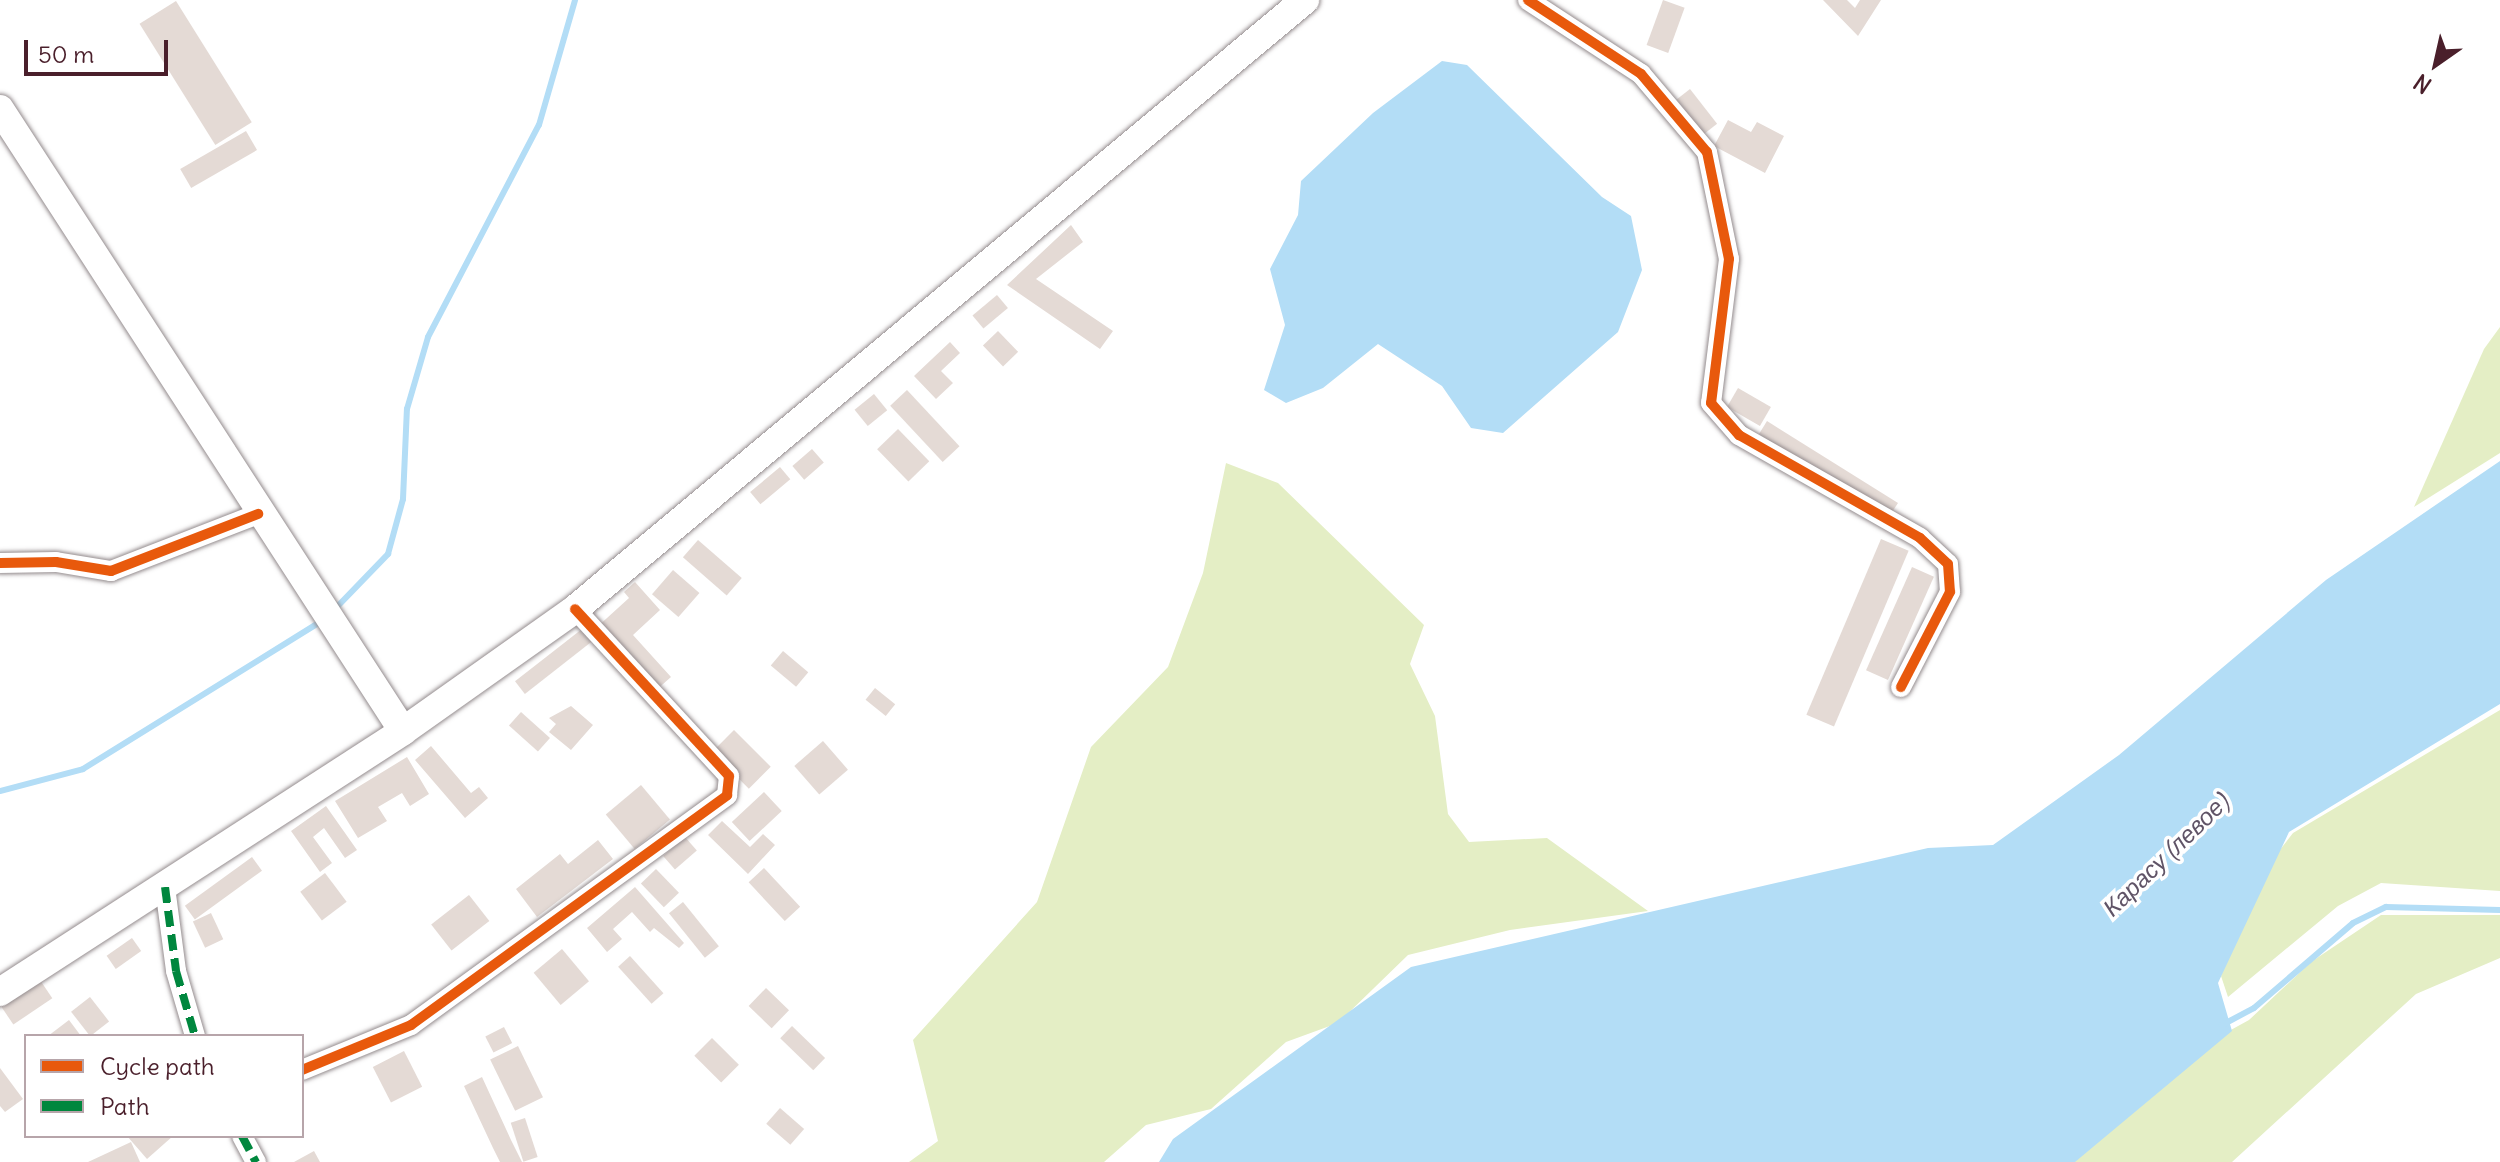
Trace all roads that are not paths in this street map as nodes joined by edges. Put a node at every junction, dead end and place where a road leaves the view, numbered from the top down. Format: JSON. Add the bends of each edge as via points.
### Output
{"nodes":[{"id":1,"x":1305,"y":0,"type":"edge"},
{"id":2,"x":1528,"y":0,"type":"edge"},
{"id":3,"x":0,"y":109,"type":"edge"},
{"id":4,"x":258,"y":514,"type":"junction"},
{"id":5,"x":0,"y":563,"type":"edge"},
{"id":6,"x":575,"y":609,"type":"junction"},
{"id":7,"x":1901,"y":687,"type":"dead end"},
{"id":8,"x":403,"y":731,"type":"junction"},
{"id":9,"x":165,"y":887,"type":"junction"},
{"id":10,"x":0,"y":992,"type":"edge"},
{"id":11,"x":194,"y":1034,"type":"edge"},
{"id":12,"x":304,"y":1069,"type":"edge"},
{"id":13,"x":243,"y":1138,"type":"edge"},
{"id":14,"x":256,"y":1162,"type":"edge"}],
"edges":[{"from":1,"to":6,"type":"main road"},
{"from":2,"to":7,"type":"street","via":[[1641,74],[1707,152],[1729,259],[1711,403],[1739,435],[1920,538],[1948,564],[1950,592]]},
{"from":3,"to":4,"type":"main road"},
{"from":4,"to":5,"type":"street","via":[[111,571],[56,562]]},
{"from":4,"to":8,"type":"main road"},
{"from":6,"to":8,"type":"main road"},
{"from":6,"to":12,"type":"street","via":[[729,776],[727,795],[411,1025]]},
{"from":8,"to":9,"type":"main road"},
{"from":9,"to":10,"type":"main road"},
{"from":9,"to":11,"type":"street","via":[[176,971]]},
{"from":13,"to":14,"type":"street"}]}
